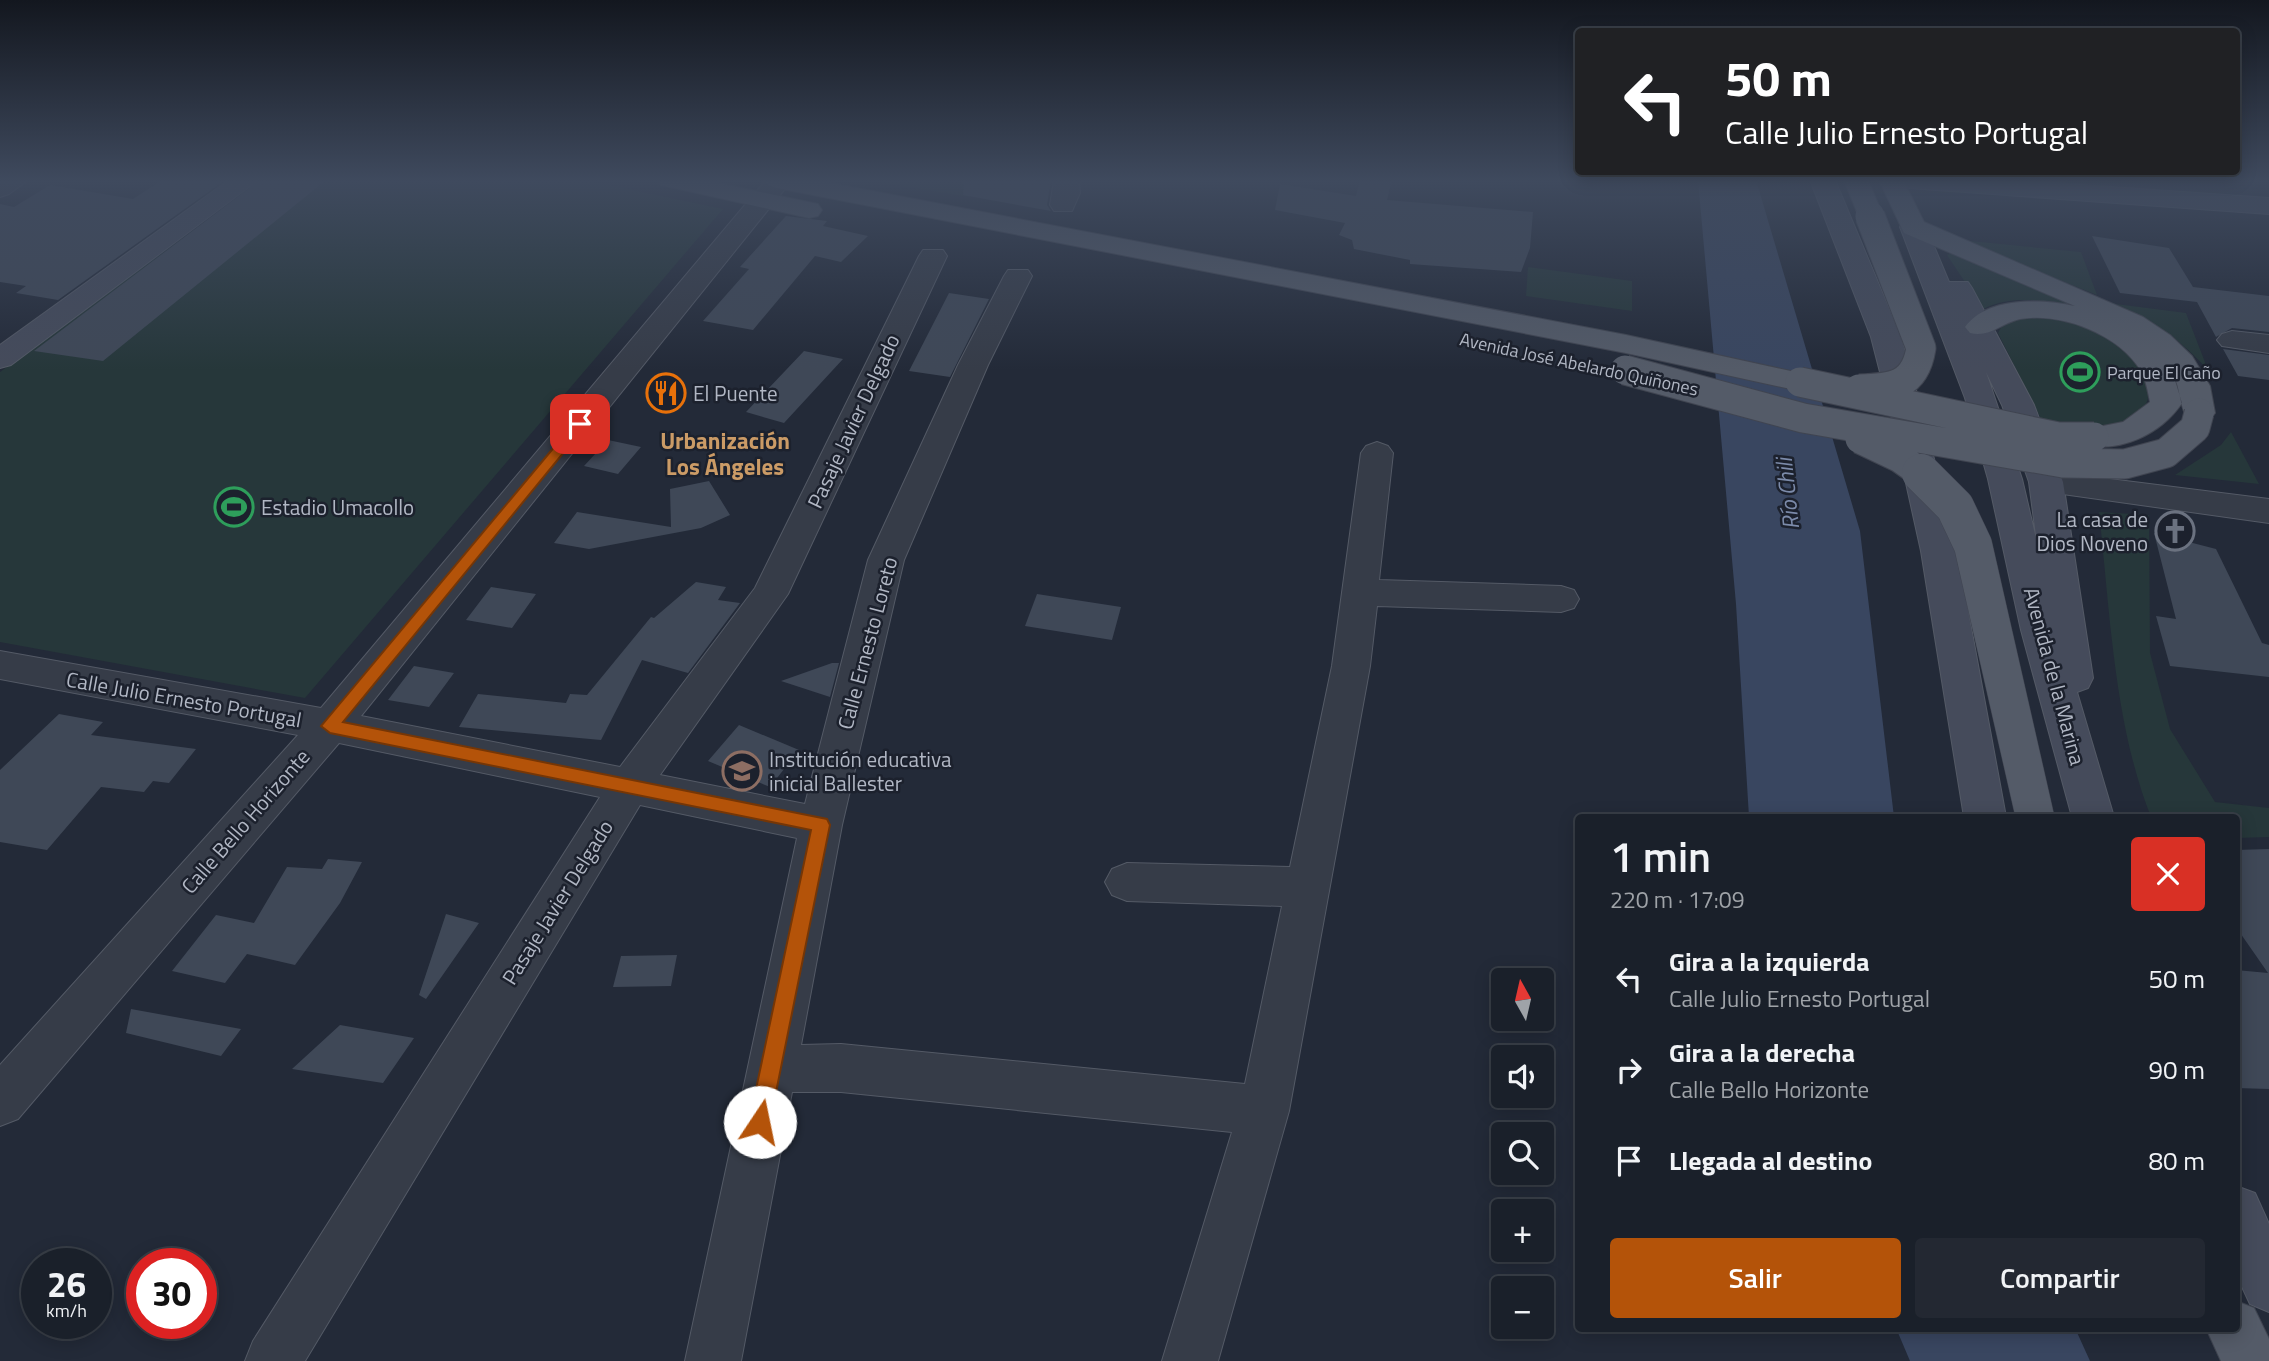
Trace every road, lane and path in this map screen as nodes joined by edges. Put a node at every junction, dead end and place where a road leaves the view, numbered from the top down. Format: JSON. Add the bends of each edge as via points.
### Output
{"nodes":[{"id":1,"x":158,"y":244,"type":"edge"},
{"id":2,"x":726,"y":244,"type":"edge"},
{"id":3,"x":1056,"y":244,"type":"edge"},
{"id":4,"x":1848,"y":244,"type":"edge"},
{"id":5,"x":1881,"y":244,"type":"edge"},
{"id":6,"x":1922,"y":244,"type":"edge"},
{"id":7,"x":1943,"y":244,"type":"edge"},
{"id":8,"x":933,"y":256,"type":"dead end"},
{"id":9,"x":1018,"y":276,"type":"dead end"},
{"id":10,"x":1968,"y":332,"type":"junction"},
{"id":11,"x":1886,"y":337,"type":"junction"},
{"id":12,"x":2232,"y":340,"type":"dead end"},
{"id":13,"x":2269,"y":344,"type":"edge"},
{"id":14,"x":1626,"y":357,"type":"junction"},
{"id":15,"x":0,"y":359,"type":"edge"},
{"id":16,"x":1836,"y":390,"type":"junction"},
{"id":17,"x":1802,"y":418,"type":"junction"},
{"id":18,"x":1377,"y":453,"type":"dead end"},
{"id":19,"x":2046,"y":482,"type":"junction"},
{"id":20,"x":2269,"y":511,"type":"edge"},
{"id":21,"x":1360,"y":592,"type":"junction"},
{"id":22,"x":1561,"y":599,"type":"dead end"},
{"id":23,"x":0,"y":665,"type":"edge"},
{"id":24,"x":330,"y":726,"type":"junction"},
{"id":25,"x":630,"y":785,"type":"junction"},
{"id":26,"x":2092,"y":813,"type":"edge"},
{"id":27,"x":1984,"y":814,"type":"edge"},
{"id":28,"x":2034,"y":814,"type":"edge"},
{"id":29,"x":821,"y":825,"type":"junction"},
{"id":30,"x":1126,"y":882,"type":"dead end"},
{"id":31,"x":1306,"y":887,"type":"junction"},
{"id":32,"x":770,"y":1069,"type":"junction"},
{"id":33,"x":0,"y":1102,"type":"edge"},
{"id":34,"x":1264,"y":1111,"type":"junction"},
{"id":35,"x":2240,"y":1221,"type":"edge"},
{"id":36,"x":2269,"y":1285,"type":"edge"},
{"id":37,"x":2211,"y":1332,"type":"edge"},
{"id":38,"x":2236,"y":1332,"type":"edge"},
{"id":39,"x":273,"y":1361,"type":"edge"},
{"id":40,"x":713,"y":1361,"type":"edge"},
{"id":41,"x":1190,"y":1361,"type":"edge"},
{"id":42,"x":2228,"y":1361,"type":"edge"},
{"id":43,"x":2250,"y":1361,"type":"edge"}],
"edges":[{"from":1,"to":15,"type":"main road"},
{"from":2,"to":24,"type":"street","name":"Calle Bello Horizonte"},
{"from":3,"to":14,"type":"main road","name":"Avenida José Abelardo Quiñones"},
{"from":4,"to":11,"type":"main road"},
{"from":5,"to":16,"type":"main road","bridge":true,"via":[[1922,348],[1920,365],[1912,378],[1891,387]]},
{"from":6,"to":10,"type":"main road","name":"Avenida de la Marina"},
{"from":7,"to":17,"type":"main road","name":"Avenida José Abelardo Quiñones","bridge":true,"via":[[2136,325],[2179,359],[2200,396],[2195,428],[2166,453],[2126,464],[2063,463]]},
{"from":8,"to":25,"type":"street","name":"Pasaje Javier Delgado","via":[[771,594]]},
{"from":9,"to":29,"type":"street","name":"Calle Ernesto Loreto","via":[[886,560]]},
{"from":10,"to":11,"type":"main road","via":[[1948,361],[1929,363],[1907,355]]},
{"from":10,"to":16,"type":"main road","bridge":true,"via":[[2018,310],[2073,315],[2118,334],[2151,363],[2166,403],[2156,418],[2140,428],[2119,434],[2058,437]]},
{"from":10,"to":19,"type":"main road","via":[[2018,405]]},
{"from":10,"to":26,"type":"main road","name":"Avenida de la Marina","via":[[2040,630]]},
{"from":11,"to":27,"type":"main road","via":[[1940,551]]},
{"from":12,"to":13,"type":"street"},
{"from":14,"to":16,"type":"main road","name":"Avenida José Abelardo Quiñones","bridge":true},
{"from":14,"to":17,"type":"main road","name":"Avenida José Abelardo Quiñones","bridge":true},
{"from":17,"to":28,"type":"main road","bridge":true,"via":[[1891,450],[1955,507],[1971,539],[1993,619]]},
{"from":18,"to":21,"type":"street"},
{"from":19,"to":20,"type":"street"},
{"from":19,"to":26,"type":"main road"},
{"from":21,"to":22,"type":"street"},
{"from":21,"to":31,"type":"street","via":[[1351,666]]},
{"from":23,"to":24,"type":"street","name":"Calle Julio Ernesto Portugal"},
{"from":24,"to":25,"type":"street","name":"Calle Julio Ernesto Portugal"},
{"from":24,"to":33,"type":"street","name":"Calle Bello Horizonte"},
{"from":25,"to":29,"type":"street","name":"Calle Julio Ernesto Portugal"},
{"from":25,"to":39,"type":"street","name":"Pasaje Javier Delgado"},
{"from":29,"to":32,"type":"street","name":"Calle Ernesto Loreto"},
{"from":30,"to":31,"type":"street"},
{"from":31,"to":34,"type":"street"},
{"from":32,"to":34,"type":"street","via":[[841,1068]]},
{"from":32,"to":40,"type":"street","name":"Calle Ernesto Loreto"},
{"from":34,"to":41,"type":"street"},
{"from":35,"to":36,"type":"main road"},
{"from":37,"to":42,"type":"main road"},
{"from":38,"to":43,"type":"main road"}]}
